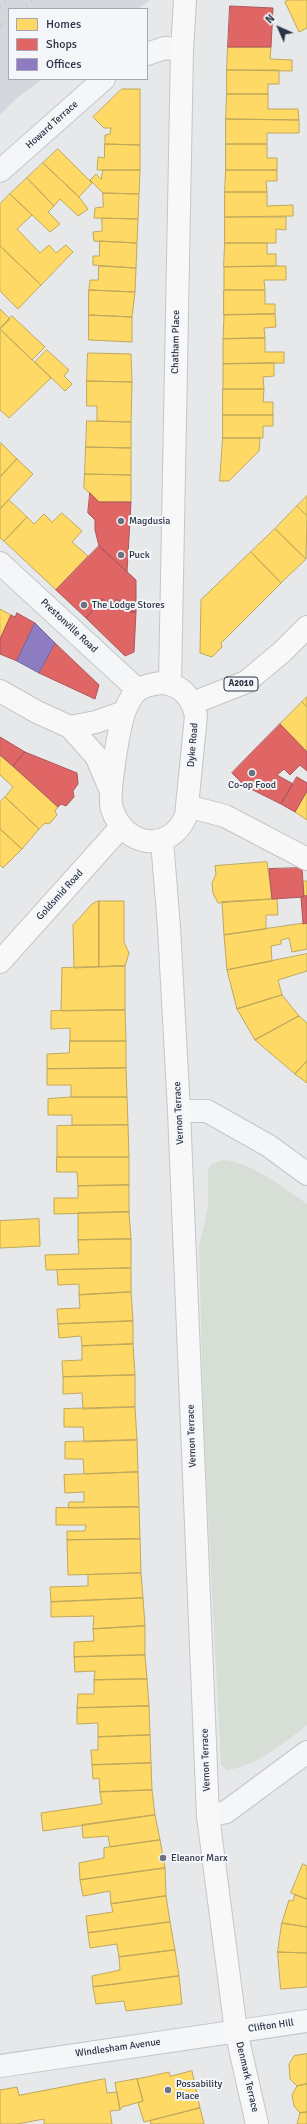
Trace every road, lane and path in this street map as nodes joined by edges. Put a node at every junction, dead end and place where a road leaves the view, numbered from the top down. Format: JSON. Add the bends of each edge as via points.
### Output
{"nodes":[{"id":1,"x":185,"y":0,"type":"edge"},
{"id":2,"x":182,"y":50,"type":"junction"},
{"id":3,"x":148,"y":54,"type":"edge"},
{"id":4,"x":103,"y":80,"type":"edge"},
{"id":5,"x":0,"y":171,"type":"edge"},
{"id":6,"x":0,"y":563,"type":"edge"},
{"id":7,"x":307,"y":627,"type":"edge"},
{"id":8,"x":170,"y":684,"type":"junction"},
{"id":9,"x":138,"y":690,"type":"junction"},
{"id":10,"x":0,"y":691,"type":"edge"},
{"id":11,"x":193,"y":703,"type":"junction"},
{"id":12,"x":124,"y":712,"type":"junction"},
{"id":13,"x":70,"y":727,"type":"junction"},
{"id":14,"x":111,"y":791,"type":"junction"},
{"id":15,"x":188,"y":806,"type":"junction"},
{"id":16,"x":121,"y":827,"type":"junction"},
{"id":17,"x":162,"y":841,"type":"junction"},
{"id":18,"x":307,"y":859,"type":"edge"},
{"id":19,"x":0,"y":962,"type":"edge"},
{"id":20,"x":179,"y":1111,"type":"junction"},
{"id":21,"x":307,"y":1174,"type":"edge"},
{"id":22,"x":307,"y":1752,"type":"edge"},
{"id":23,"x":208,"y":1816,"type":"junction"},
{"id":24,"x":307,"y":2021,"type":"edge"},
{"id":25,"x":236,"y":2031,"type":"junction"},
{"id":26,"x":0,"y":2066,"type":"edge"},
{"id":27,"x":257,"y":2124,"type":"edge"}],
"edges":[{"from":1,"to":2,"type":"main road","name":"Chatham Place"},
{"from":2,"to":3,"type":"street","via":[[165,48]]},
{"from":2,"to":8,"type":"main road","name":"Chatham Place"},
{"from":4,"to":5,"type":"street","name":"Howard Terrace"},
{"from":6,"to":9,"type":"street","name":"Prestonville Road"},
{"from":7,"to":11,"type":"main road","number":"A2010","via":[[246,682]]},
{"from":8,"to":9,"type":"main road","via":[[161,683]]},
{"from":8,"to":11,"type":"main road","via":[[186,694]]},
{"from":9,"to":12,"type":"main road"},
{"from":10,"to":13,"type":"main road"},
{"from":11,"to":15,"type":"main road","name":"Dyke Road","via":[[196,716]]},
{"from":12,"to":13,"type":"main road","via":[[96,722]]},
{"from":12,"to":14,"type":"main road"},
{"from":13,"to":14,"type":"main road","via":[[96,756]]},
{"from":14,"to":16,"type":"main road","via":[[111,808]]},
{"from":15,"to":17,"type":"main road","name":"Dyke Road","via":[[178,830]]},
{"from":15,"to":18,"type":"main road","via":[[225,816]]},
{"from":16,"to":17,"type":"main road","via":[[134,837],[151,842]]},
{"from":16,"to":19,"type":"main road","name":"Goldsmid Road"},
{"from":17,"to":20,"type":"main road","name":"Vernon Terrace"},
{"from":20,"to":21,"type":"street","via":[[207,1111],[269,1146]]},
{"from":20,"to":23,"type":"main road","name":"Vernon Terrace"},
{"from":22,"to":23,"type":"street","via":[[226,1812]]},
{"from":23,"to":25,"type":"main road","name":"Vernon Terrace"},
{"from":24,"to":25,"type":"street","name":"Clifton Hill"},
{"from":25,"to":26,"type":"street","name":"Windlesham Avenue"},
{"from":25,"to":27,"type":"main road","name":"Denmark Terrace"}]}
